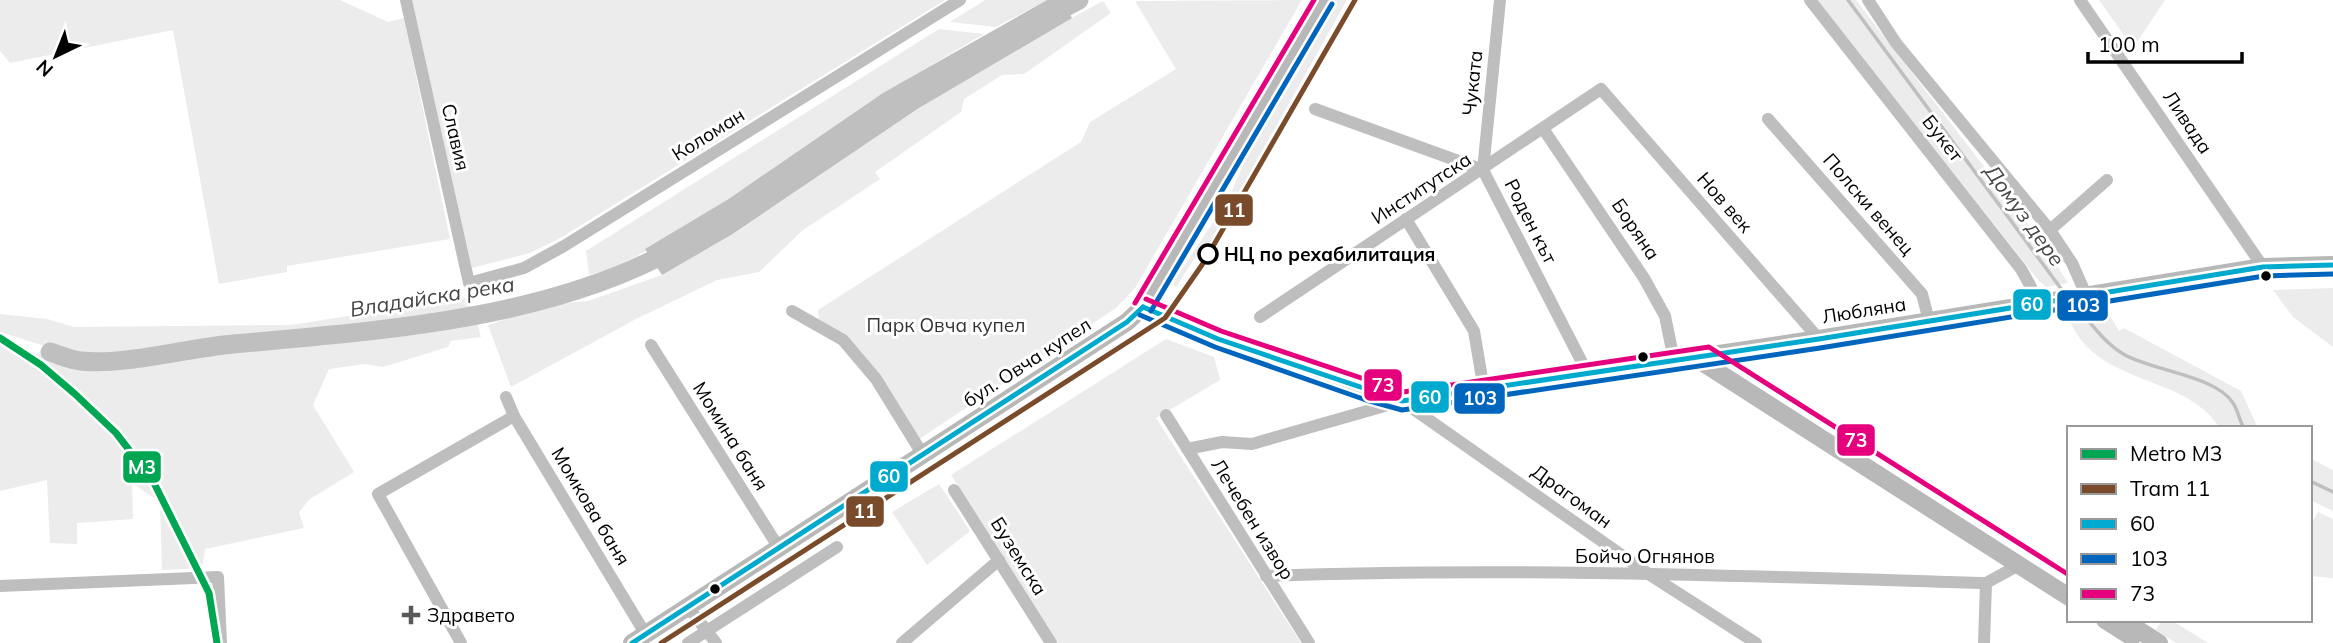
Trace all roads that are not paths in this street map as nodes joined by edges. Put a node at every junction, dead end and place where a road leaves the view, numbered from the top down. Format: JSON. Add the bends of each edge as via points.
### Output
{"nodes":[{"id":1,"x":406,"y":0,"type":"edge"},
{"id":2,"x":960,"y":0,"type":"edge"},
{"id":3,"x":1324,"y":0,"type":"edge"},
{"id":4,"x":1500,"y":0,"type":"edge"},
{"id":5,"x":1810,"y":0,"type":"edge"},
{"id":6,"x":1868,"y":0,"type":"edge"},
{"id":7,"x":2080,"y":0,"type":"edge"},
{"id":8,"x":1601,"y":89,"type":"joint"},
{"id":9,"x":1315,"y":109,"type":"dead end"},
{"id":10,"x":1768,"y":119,"type":"dead end"},
{"id":11,"x":1544,"y":130,"type":"junction"},
{"id":12,"x":1483,"y":170,"type":"junction"},
{"id":13,"x":2107,"y":180,"type":"dead end"},
{"id":14,"x":1406,"y":219,"type":"junction"},
{"id":15,"x":2050,"y":230,"type":"junction"},
{"id":16,"x":2333,"y":265,"type":"edge"},
{"id":17,"x":2263,"y":267,"type":"junction"},
{"id":18,"x":469,"y":283,"type":"joint"},
{"id":19,"x":2083,"y":297,"type":"junction"},
{"id":20,"x":2034,"y":305,"type":"junction"},
{"id":21,"x":1143,"y":307,"type":"junction"},
{"id":22,"x":792,"y":312,"type":"dead end"},
{"id":23,"x":1260,"y":317,"type":"dead end"},
{"id":24,"x":1929,"y":321,"type":"junction"},
{"id":25,"x":1819,"y":339,"type":"junction"},
{"id":26,"x":650,"y":345,"type":"dead end"},
{"id":27,"x":1700,"y":356,"type":"junction"},
{"id":28,"x":1674,"y":360,"type":"junction"},
{"id":29,"x":1588,"y":374,"type":"junction"},
{"id":30,"x":1484,"y":390,"type":"junction"},
{"id":31,"x":506,"y":397,"type":"dead end"},
{"id":32,"x":1402,"y":401,"type":"junction"},
{"id":33,"x":1166,"y":415,"type":"dead end"},
{"id":34,"x":514,"y":416,"type":"junction"},
{"id":35,"x":1187,"y":449,"type":"junction"},
{"id":36,"x":923,"y":455,"type":"junction"},
{"id":37,"x":954,"y":490,"type":"dead end"},
{"id":38,"x":837,"y":547,"type":"dead end"},
{"id":39,"x":779,"y":548,"type":"junction"},
{"id":40,"x":999,"y":560,"type":"junction"},
{"id":41,"x":2019,"y":565,"type":"junction"},
{"id":42,"x":1650,"y":575,"type":"junction"},
{"id":43,"x":1266,"y":576,"type":"junction"},
{"id":44,"x":1986,"y":583,"type":"junction"},
{"id":45,"x":2067,"y":585,"type":"edge"},
{"id":46,"x":0,"y":586,"type":"edge"},
{"id":47,"x":2067,"y":596,"type":"edge"},
{"id":48,"x":688,"y":607,"type":"junction"},
{"id":49,"x":2108,"y":622,"type":"edge"},
{"id":50,"x":2126,"y":622,"type":"edge"},
{"id":51,"x":706,"y":631,"type":"junction"},
{"id":52,"x":639,"y":639,"type":"edge"},
{"id":53,"x":221,"y":643,"type":"edge"},
{"id":54,"x":461,"y":643,"type":"edge"},
{"id":55,"x":688,"y":643,"type":"edge"},
{"id":56,"x":716,"y":643,"type":"edge"},
{"id":57,"x":902,"y":643,"type":"edge"},
{"id":58,"x":1051,"y":643,"type":"edge"},
{"id":59,"x":1309,"y":643,"type":"edge"},
{"id":60,"x":1756,"y":643,"type":"edge"},
{"id":61,"x":1984,"y":643,"type":"edge"},
{"id":62,"x":2140,"y":643,"type":"edge"},
{"id":63,"x":2159,"y":643,"type":"edge"}],
"edges":[{"from":1,"to":18,"type":"street","name":"Славия"},
{"from":2,"to":18,"type":"street","name":"Коломан","via":[[564,246],[524,268]]},
{"from":3,"to":21,"type":"street","name":"бул. Овча купел"},
{"from":4,"to":12,"type":"street","name":"Чуката"},
{"from":5,"to":20,"type":"street","name":"Букет","via":[[2021,269]]},
{"from":6,"to":15,"type":"street","name":"Букет","via":[[1896,43]]},
{"from":7,"to":17,"type":"street","name":"Ливада"},
{"from":8,"to":11,"type":"street","name":"Институтска"},
{"from":8,"to":25,"type":"street","name":"Нов век"},
{"from":9,"to":12,"type":"street","name":"Роден кът"},
{"from":10,"to":24,"type":"street","name":"Полски венец","via":[[1922,294]]},
{"from":11,"to":12,"type":"street","name":"Институтска"},
{"from":11,"to":28,"type":"street","name":"Боряна","via":[[1644,278],[1665,316]]},
{"from":12,"to":14,"type":"street","name":"Институтска"},
{"from":12,"to":29,"type":"street","name":"Роден кът"},
{"from":13,"to":15,"type":"street"},
{"from":14,"to":23,"type":"street","name":"Институтска"},
{"from":14,"to":30,"type":"street","via":[[1474,331]]},
{"from":15,"to":19,"type":"street","name":"Букет","via":[[2072,263]]},
{"from":16,"to":17,"type":"street","name":"Любляна"},
{"from":17,"to":19,"type":"street","name":"Любляна"},
{"from":19,"to":20,"type":"street","name":"Любляна"},
{"from":20,"to":24,"type":"street","name":"Любляна"},
{"from":21,"to":32,"type":"street","name":"Любляна","via":[[1218,339]]},
{"from":21,"to":36,"type":"street","name":"бул. Овча купел","via":[[1127,322]]},
{"from":22,"to":36,"type":"street","via":[[844,340],[876,379]]},
{"from":24,"to":25,"type":"street","name":"Любляна"},
{"from":25,"to":27,"type":"street","name":"Любляна"},
{"from":26,"to":39,"type":"street","name":"Момина баня"},
{"from":27,"to":28,"type":"street","name":"Любляна"},
{"from":27,"to":41,"type":"street"},
{"from":27,"to":45,"type":"street"},
{"from":28,"to":29,"type":"street","name":"Любляна"},
{"from":29,"to":30,"type":"street","name":"Любляна"},
{"from":30,"to":32,"type":"street","name":"Любляна"},
{"from":31,"to":34,"type":"street","name":"Момкова баня"},
{"from":32,"to":35,"type":"street","name":"Любляна","via":[[1252,444],[1222,442]]},
{"from":32,"to":42,"type":"street","name":"Драгоман"},
{"from":33,"to":35,"type":"street","name":"Лечебен извор"},
{"from":34,"to":52,"type":"street","name":"Момкова баня"},
{"from":34,"to":54,"type":"street","via":[[378,494]]},
{"from":35,"to":43,"type":"street","name":"Лечебен извор"},
{"from":36,"to":39,"type":"street","name":"бул. Овча купел"},
{"from":37,"to":40,"type":"street","name":"Буземска"},
{"from":38,"to":51,"type":"street"},
{"from":39,"to":48,"type":"street","name":"бул. Овча купел"},
{"from":40,"to":57,"type":"street"},
{"from":40,"to":58,"type":"street","name":"Буземска"},
{"from":41,"to":44,"type":"street","name":"Бойчо Огнянов"},
{"from":41,"to":47,"type":"street"},
{"from":42,"to":43,"type":"street","name":"Бойчо Огнянов"},
{"from":42,"to":44,"type":"street","name":"Бойчо Огнянов"},
{"from":42,"to":60,"type":"street","name":"Драгоман"},
{"from":43,"to":59,"type":"street","name":"Лечебен извор"},
{"from":44,"to":61,"type":"street"},
{"from":46,"to":53,"type":"street","via":[[218,577]]},
{"from":48,"to":51,"type":"street"},
{"from":48,"to":52,"type":"street","name":"бул. Овча купел"},
{"from":49,"to":62,"type":"street"},
{"from":50,"to":63,"type":"street"},
{"from":51,"to":55,"type":"street"},
{"from":51,"to":56,"type":"street"}]}
